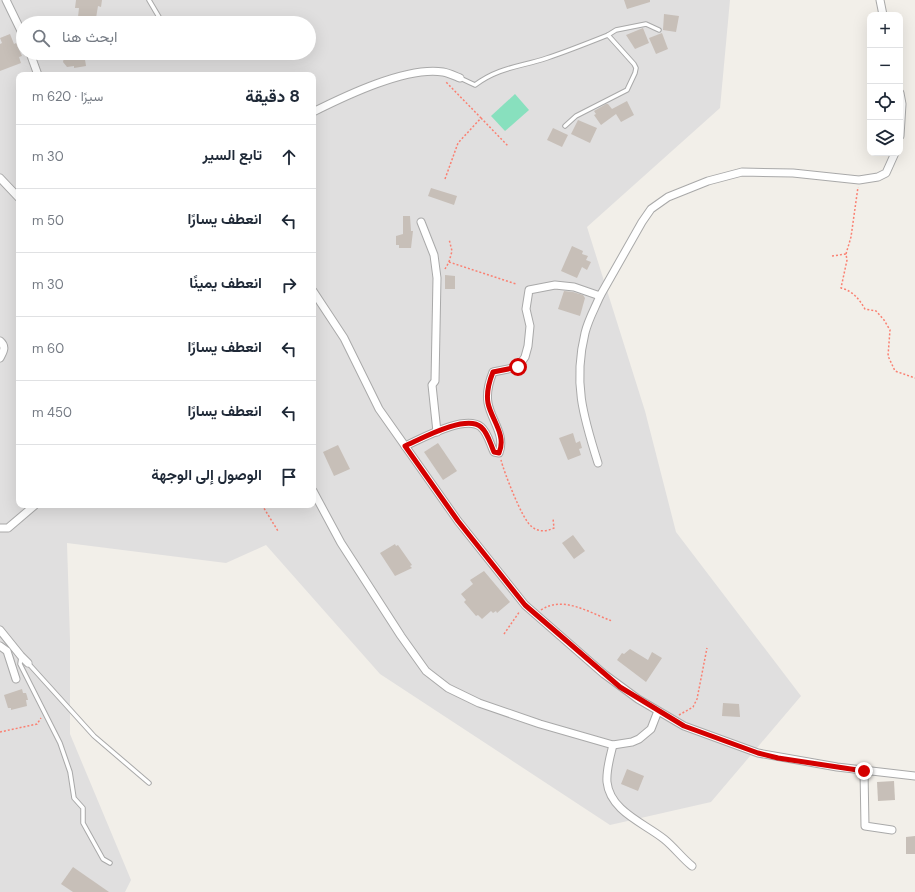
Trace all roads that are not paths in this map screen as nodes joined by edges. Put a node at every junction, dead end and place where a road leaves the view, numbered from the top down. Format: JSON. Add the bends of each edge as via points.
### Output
{"nodes":[{"id":1,"x":6,"y":0,"type":"edge"},
{"id":2,"x":148,"y":0,"type":"edge"},
{"id":3,"x":880,"y":0,"type":"edge"},
{"id":4,"x":882,"y":12,"type":"edge"},
{"id":5,"x":158,"y":16,"type":"edge"},
{"id":6,"x":16,"y":21,"type":"edge"},
{"id":7,"x":659,"y":30,"type":"dead end"},
{"id":8,"x":608,"y":35,"type":"junction"},
{"id":9,"x":33,"y":60,"type":"edge"},
{"id":10,"x":37,"y":72,"type":"edge"},
{"id":11,"x":460,"y":78,"type":"joint"},
{"id":12,"x":316,"y":111,"type":"edge"},
{"id":13,"x":565,"y":126,"type":"dead end"},
{"id":14,"x":894,"y":156,"type":"edge"},
{"id":15,"x":0,"y":178,"type":"edge"},
{"id":16,"x":16,"y":195,"type":"edge"},
{"id":17,"x":421,"y":222,"type":"dead end"},
{"id":18,"x":316,"y":296,"type":"edge"},
{"id":19,"x":600,"y":296,"type":"junction"},
{"id":20,"x":0,"y":341,"type":"edge"},
{"id":21,"x":0,"y":358,"type":"edge"},
{"id":22,"x":437,"y":432,"type":"junction"},
{"id":23,"x":405,"y":446,"type":"junction"},
{"id":24,"x":598,"y":463,"type":"dead end"},
{"id":25,"x":316,"y":497,"type":"edge"},
{"id":26,"x":31,"y":508,"type":"edge"},
{"id":27,"x":0,"y":528,"type":"edge"},
{"id":28,"x":0,"y":630,"type":"edge"},
{"id":29,"x":0,"y":646,"type":"edge"},
{"id":30,"x":21,"y":656,"type":"junction"},
{"id":31,"x":28,"y":663,"type":"joint"},
{"id":32,"x":16,"y":679,"type":"dead end"},
{"id":33,"x":658,"y":711,"type":"junction"},
{"id":34,"x":613,"y":745,"type":"junction"},
{"id":35,"x":864,"y":771,"type":"junction"},
{"id":36,"x":915,"y":776,"type":"edge"},
{"id":37,"x":149,"y":783,"type":"dead end"},
{"id":38,"x":892,"y":830,"type":"dead end"},
{"id":39,"x":110,"y":863,"type":"dead end"},
{"id":40,"x":692,"y":866,"type":"dead end"}],
"edges":[{"from":1,"to":6,"type":"street"},
{"from":2,"to":5,"type":"lane"},
{"from":3,"to":4,"type":"street"},
{"from":7,"to":8,"type":"lane","via":[[646,24],[616,30]]},
{"from":8,"to":11,"type":"lane","via":[[546,58],[506,68],[488,75],[475,85]]},
{"from":8,"to":13,"type":"lane","via":[[636,68],[627,90],[576,116]]},
{"from":9,"to":10,"type":"street"},
{"from":11,"to":12,"type":"street","via":[[443,72],[424,72],[379,83]]},
{"from":14,"to":19,"type":"street","via":[[886,173],[878,177],[859,180],[793,173],[742,172],[708,181],[668,197],[651,209],[642,222]]},
{"from":15,"to":16,"type":"street"},
{"from":17,"to":22,"type":"street","via":[[434,255],[437,278],[435,380],[432,385]]},
{"from":18,"to":23,"type":"street","via":[[344,338],[380,409]]},
{"from":19,"to":22,"type":"street","via":[[574,287],[555,285],[529,290],[526,309],[530,326],[525,357],[518,367],[493,372],[489,384],[488,402],[498,425],[501,448],[499,453],[494,452],[483,428],[473,423],[459,424]]},
{"from":19,"to":24,"type":"street","via":[[586,332],[578,378],[586,426]]},
{"from":20,"to":21,"type":"street","via":[[4,349]]},
{"from":22,"to":23,"type":"street"},
{"from":23,"to":33,"type":"street","via":[[458,521],[525,605],[620,687]]},
{"from":25,"to":34,"type":"street","via":[[340,543],[426,671],[448,688],[480,703]]},
{"from":26,"to":27,"type":"street","via":[[8,528]]},
{"from":28,"to":30,"type":"street"},
{"from":29,"to":32,"type":"street","via":[[7,651]]},
{"from":30,"to":31,"type":"street"},
{"from":30,"to":39,"type":"lane","via":[[20,664],[66,758],[74,798],[83,808],[83,823],[103,859]]},
{"from":31,"to":37,"type":"lane","via":[[94,736]]},
{"from":33,"to":34,"type":"street","via":[[651,729],[639,739]]},
{"from":33,"to":35,"type":"street","via":[[701,733],[758,753]]},
{"from":34,"to":40,"type":"street","via":[[607,769],[607,781],[613,799],[630,817],[664,839]]},
{"from":35,"to":36,"type":"street"},
{"from":35,"to":38,"type":"street","via":[[866,826]]}]}
